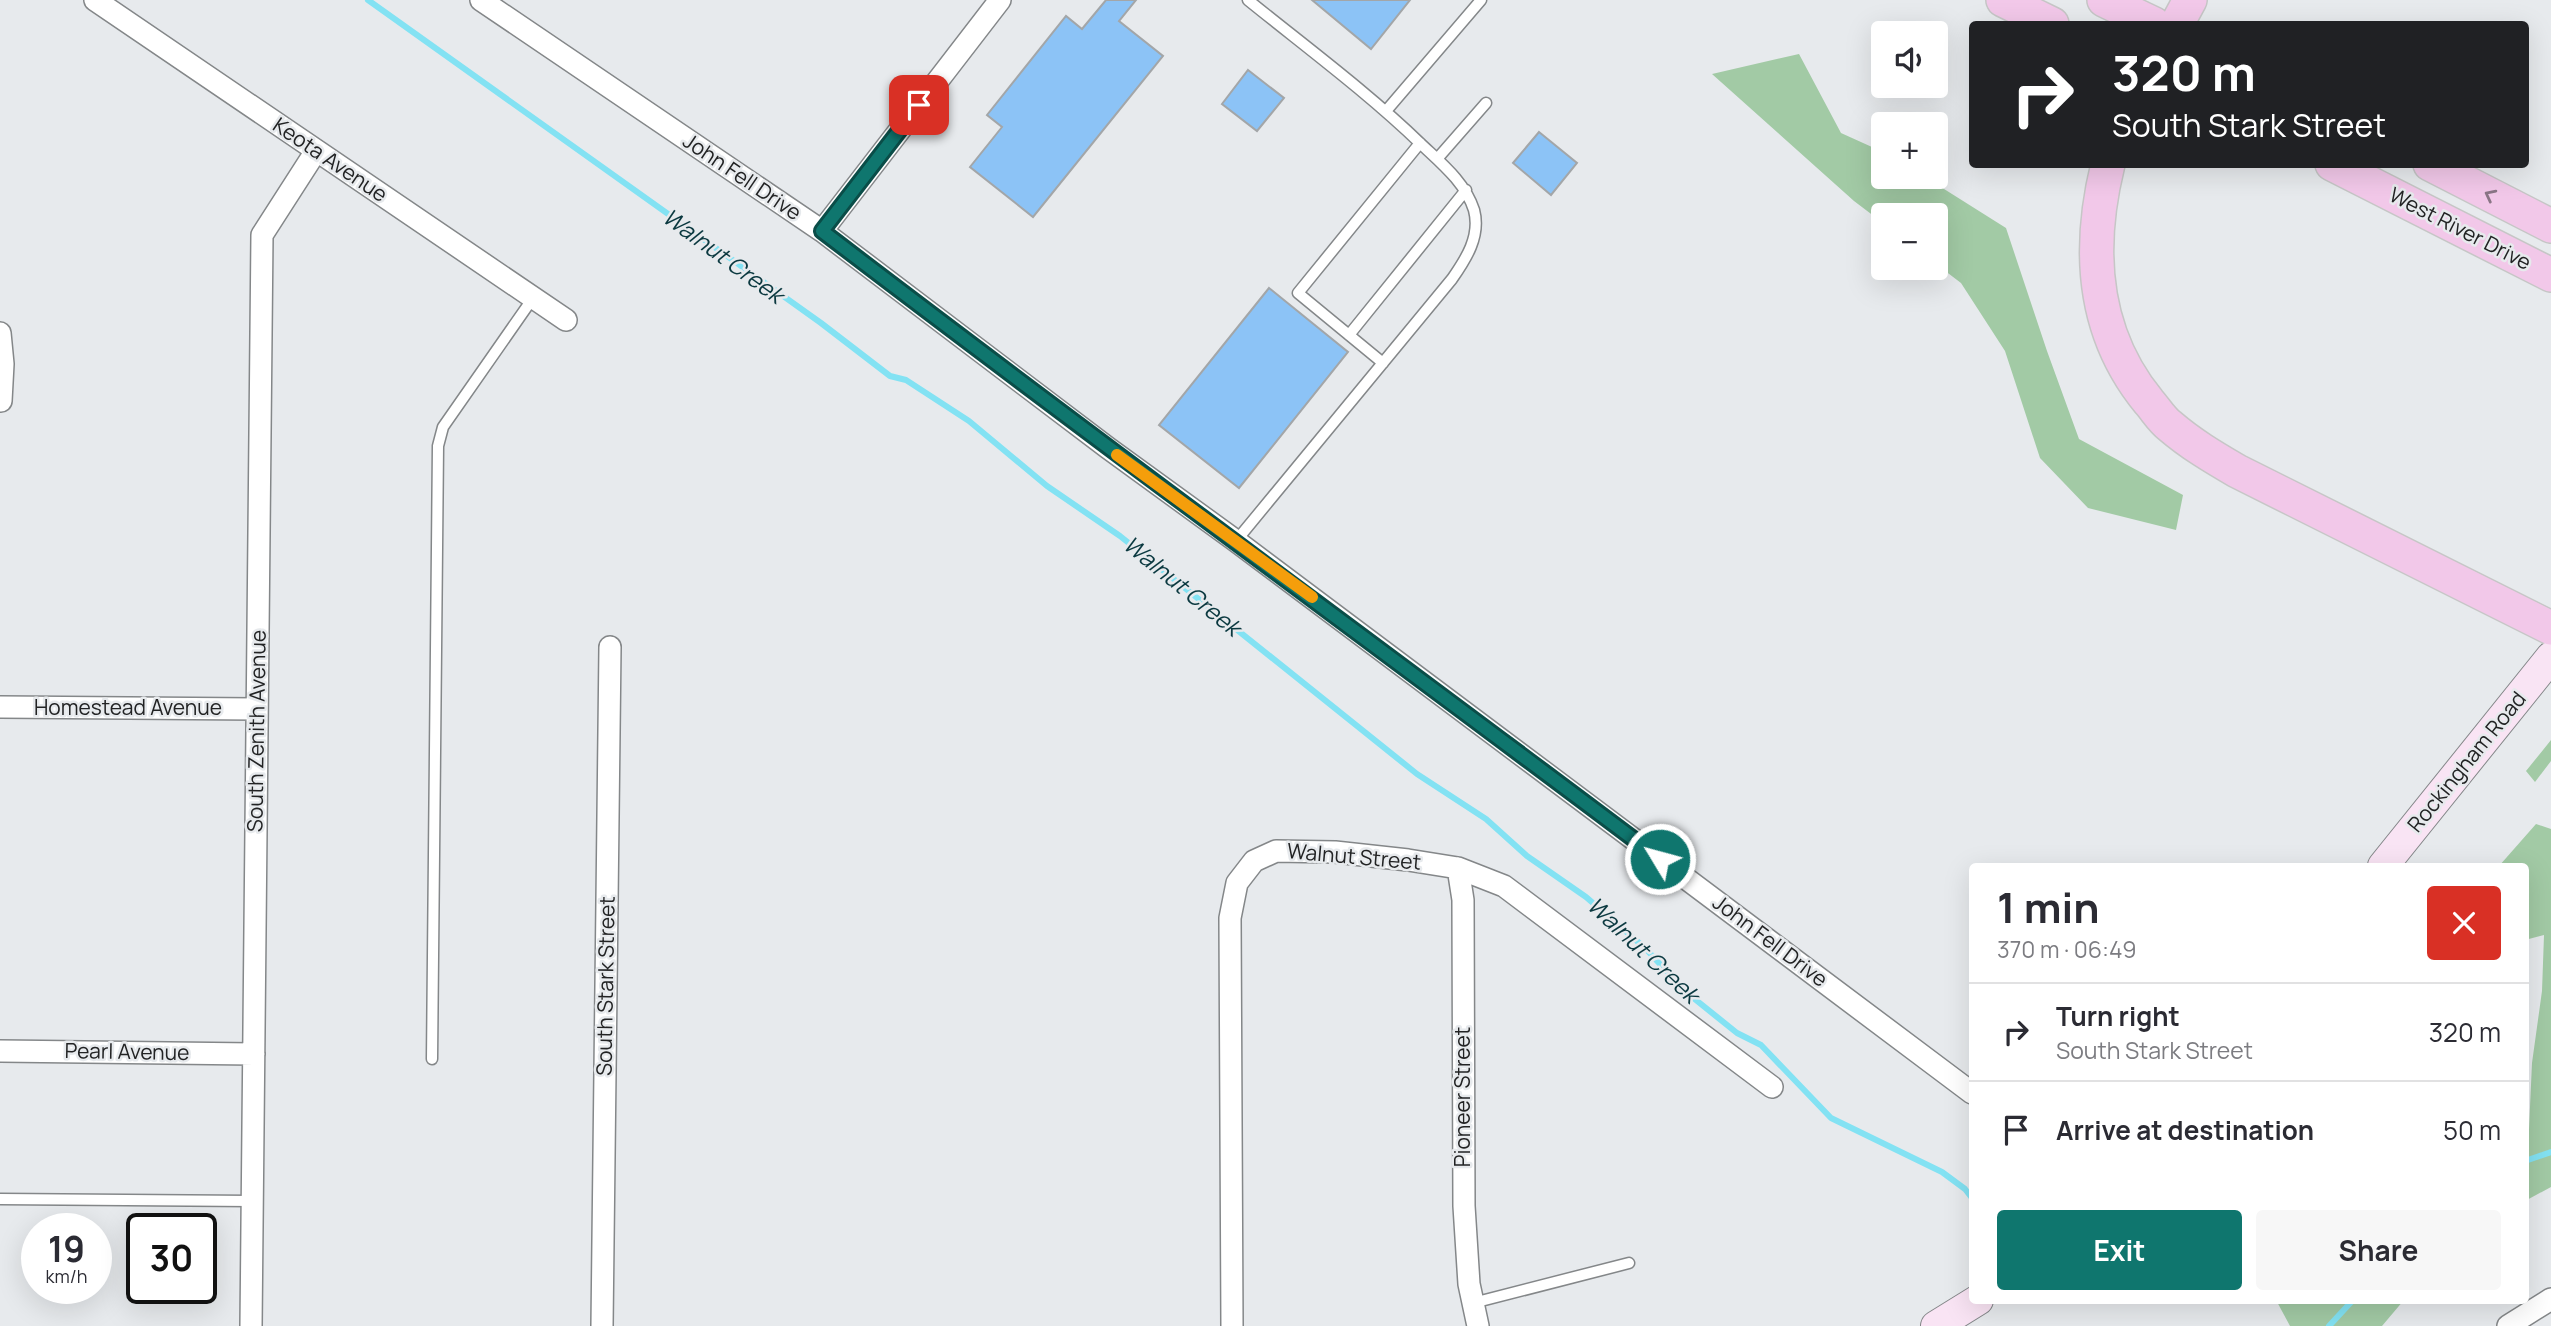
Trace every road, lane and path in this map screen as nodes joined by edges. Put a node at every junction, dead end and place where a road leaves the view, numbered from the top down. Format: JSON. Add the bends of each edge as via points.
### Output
{"nodes":[{"id":1,"x":94,"y":0,"type":"edge"},
{"id":2,"x":481,"y":0,"type":"edge"},
{"id":3,"x":1000,"y":0,"type":"edge"},
{"id":4,"x":1248,"y":0,"type":"edge"},
{"id":5,"x":1481,"y":0,"type":"edge"},
{"id":6,"x":2003,"y":0,"type":"edge"},
{"id":7,"x":2104,"y":0,"type":"edge"},
{"id":8,"x":2190,"y":0,"type":"edge"},
{"id":9,"x":2046,"y":21,"type":"edge"},
{"id":10,"x":2148,"y":21,"type":"edge"},
{"id":11,"x":2179,"y":21,"type":"edge"},
{"id":12,"x":1486,"y":103,"type":"dead end"},
{"id":13,"x":1386,"y":111,"type":"junction"},
{"id":14,"x":1420,"y":143,"type":"junction"},
{"id":15,"x":316,"y":151,"type":"junction"},
{"id":16,"x":1437,"y":159,"type":"junction"},
{"id":17,"x":2107,"y":168,"type":"edge"},
{"id":18,"x":2340,"y":168,"type":"edge"},
{"id":19,"x":2438,"y":168,"type":"edge"},
{"id":20,"x":1466,"y":191,"type":"junction"},
{"id":21,"x":2551,"y":226,"type":"edge"},
{"id":22,"x":822,"y":231,"type":"junction"},
{"id":23,"x":2551,"y":275,"type":"edge"},
{"id":24,"x":533,"y":298,"type":"junction"},
{"id":25,"x":566,"y":320,"type":"dead end"},
{"id":26,"x":0,"y":332,"type":"edge"},
{"id":27,"x":1349,"y":335,"type":"junction"},
{"id":28,"x":1383,"y":363,"type":"junction"},
{"id":29,"x":1,"y":401,"type":"edge"},
{"id":30,"x":1236,"y":541,"type":"junction"},
{"id":31,"x":2551,"y":628,"type":"edge"},
{"id":32,"x":610,"y":647,"type":"dead end"},
{"id":33,"x":2551,"y":657,"type":"edge"},
{"id":34,"x":0,"y":707,"type":"edge"},
{"id":35,"x":257,"y":709,"type":"junction"},
{"id":36,"x":2385,"y":863,"type":"edge"},
{"id":37,"x":1458,"y":868,"type":"junction"},
{"id":38,"x":0,"y":1051,"type":"edge"},
{"id":39,"x":254,"y":1054,"type":"junction"},
{"id":40,"x":432,"y":1059,"type":"dead end"},
{"id":41,"x":1772,"y":1087,"type":"dead end"},
{"id":42,"x":1969,"y":1091,"type":"edge"},
{"id":43,"x":0,"y":1199,"type":"edge"},
{"id":44,"x":252,"y":1201,"type":"junction"},
{"id":45,"x":1629,"y":1263,"type":"dead end"},
{"id":46,"x":2551,"y":1299,"type":"edge"},
{"id":47,"x":1473,"y":1303,"type":"junction"},
{"id":48,"x":1972,"y":1304,"type":"edge"},
{"id":49,"x":251,"y":1326,"type":"edge"},
{"id":50,"x":602,"y":1326,"type":"edge"},
{"id":51,"x":1232,"y":1326,"type":"edge"},
{"id":52,"x":1478,"y":1326,"type":"edge"},
{"id":53,"x":1936,"y":1326,"type":"edge"},
{"id":54,"x":2508,"y":1326,"type":"edge"}],
"edges":[{"from":1,"to":15,"type":"street","name":"Keota Avenue"},
{"from":2,"to":22,"type":"street","name":"John Fell Drive"},
{"from":3,"to":22,"type":"street"},
{"from":4,"to":13,"type":"lane"},
{"from":5,"to":13,"type":"lane"},
{"from":6,"to":9,"type":"main road"},
{"from":7,"to":10,"type":"main road"},
{"from":8,"to":11,"type":"main road"},
{"from":12,"to":16,"type":"lane"},
{"from":13,"to":14,"type":"lane"},
{"from":14,"to":16,"type":"lane"},
{"from":14,"to":27,"type":"lane","via":[[1298,293]]},
{"from":15,"to":24,"type":"street","name":"Keota Avenue"},
{"from":15,"to":35,"type":"street","name":"South Zenith Avenue","via":[[262,235]]},
{"from":16,"to":20,"type":"lane"},
{"from":17,"to":31,"type":"main road","via":[[2099,200],[2096,248],[2099,298],[2113,344],[2137,387],[2168,425],[2237,471]]},
{"from":18,"to":23,"type":"main road","name":"West River Drive"},
{"from":21,"to":19,"type":"main road","name":"West River Drive","one_way":true},
{"from":20,"to":27,"type":"lane"},
{"from":20,"to":28,"type":"lane","via":[[1475,231],[1468,256]]},
{"from":22,"to":30,"type":"street","name":"John Fell Drive"},
{"from":24,"to":25,"type":"street","name":"Keota Avenue"},
{"from":24,"to":40,"type":"lane","via":[[443,427],[438,446]]},
{"from":26,"to":29,"type":"street"},
{"from":27,"to":28,"type":"lane"},
{"from":28,"to":30,"type":"lane"},
{"from":30,"to":42,"type":"street","name":"John Fell Drive"},
{"from":32,"to":50,"type":"street","name":"South Stark Street"},
{"from":33,"to":36,"type":"street","name":"Rockingham Road"},
{"from":34,"to":35,"type":"street","name":"Homestead Avenue"},
{"from":35,"to":39,"type":"street","name":"South Zenith Avenue"},
{"from":37,"to":41,"type":"street","name":"Walnut Street","via":[[1504,886]]},
{"from":37,"to":47,"type":"street","name":"Pioneer Street","via":[[1463,900],[1464,1206]]},
{"from":37,"to":51,"type":"street","name":"Walnut Street","via":[[1335,852],[1276,851],[1254,860],[1237,883],[1230,918]]},
{"from":38,"to":39,"type":"street","name":"Pearl Avenue"},
{"from":39,"to":44,"type":"street","name":"South Zenith Avenue"},
{"from":43,"to":44,"type":"lane"},
{"from":44,"to":49,"type":"street","name":"South Zenith Avenue"},
{"from":45,"to":47,"type":"lane"},
{"from":46,"to":54,"type":"street"},
{"from":47,"to":52,"type":"street","name":"Pioneer Street"},
{"from":48,"to":53,"type":"street"}]}
